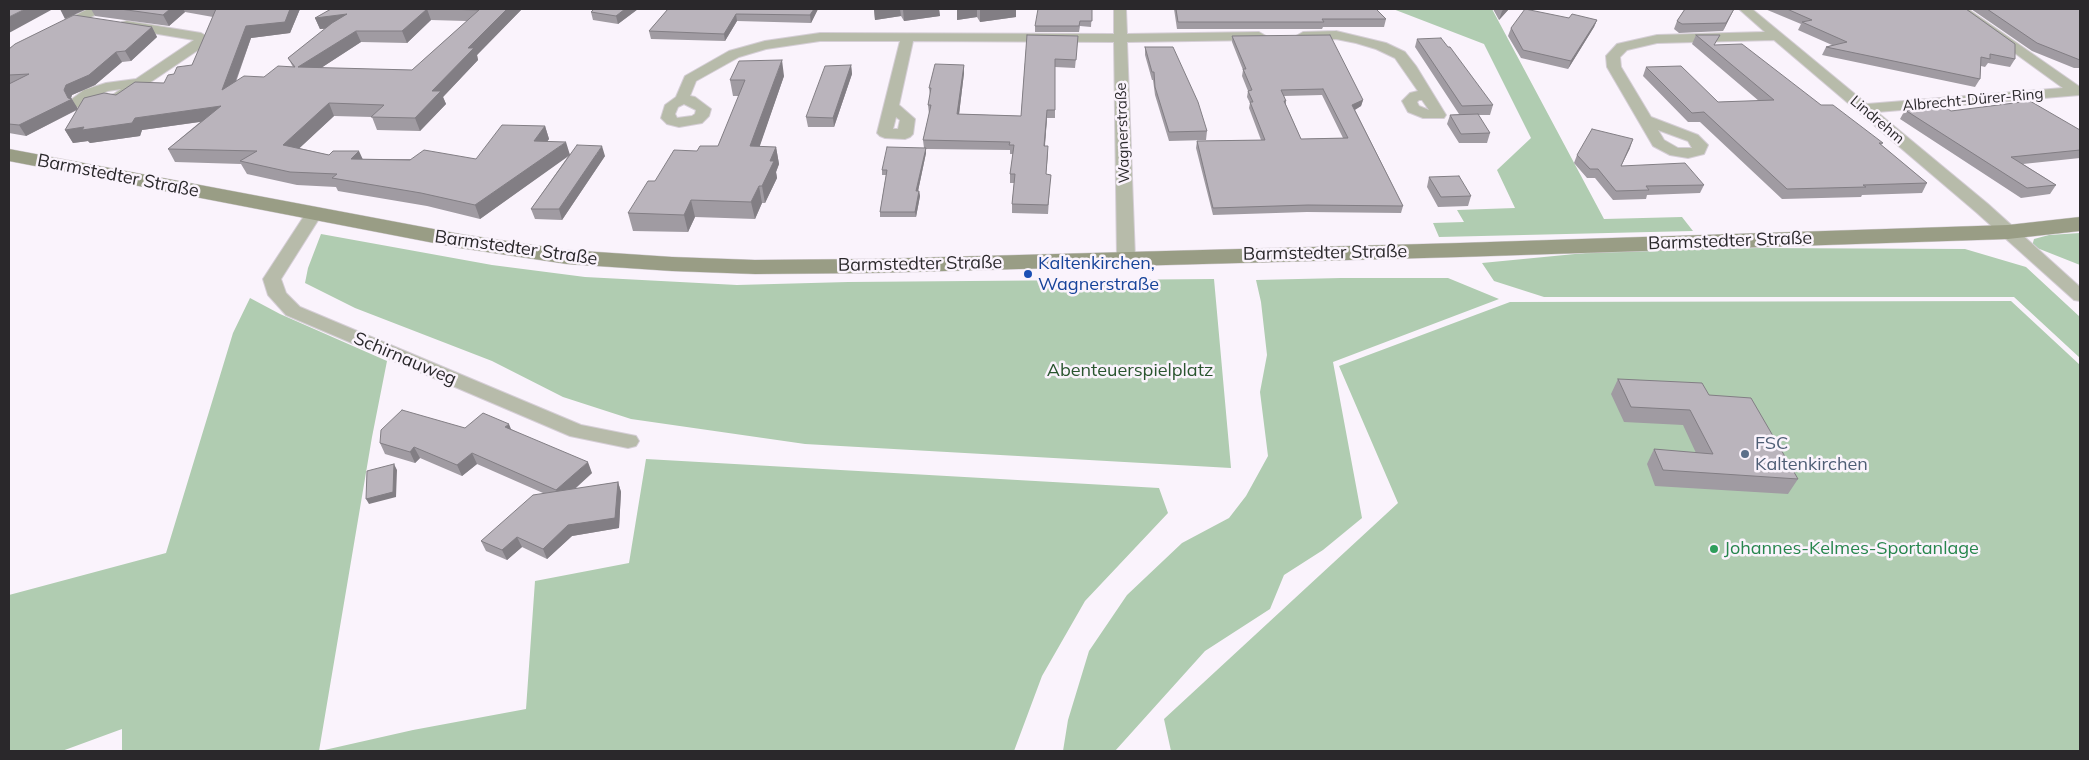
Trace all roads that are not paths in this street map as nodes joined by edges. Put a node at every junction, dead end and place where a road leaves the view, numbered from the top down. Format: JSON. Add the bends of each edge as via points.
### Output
{"nodes":[{"id":1,"x":97,"y":9,"type":"edge"},
{"id":2,"x":1120,"y":9,"type":"edge"},
{"id":3,"x":1745,"y":9,"type":"edge"},
{"id":4,"x":1960,"y":9,"type":"edge"},
{"id":5,"x":78,"y":19,"type":"junction"},
{"id":6,"x":1270,"y":36,"type":"edge"},
{"id":7,"x":1289,"y":36,"type":"edge"},
{"id":8,"x":1778,"y":36,"type":"junction"},
{"id":9,"x":908,"y":37,"type":"junction"},
{"id":10,"x":1121,"y":38,"type":"junction"},
{"id":11,"x":9,"y":54,"type":"edge"},
{"id":12,"x":139,"y":83,"type":"edge"},
{"id":13,"x":2078,"y":91,"type":"edge"},
{"id":14,"x":1426,"y":95,"type":"dead end"},
{"id":15,"x":682,"y":99,"type":"dead end"},
{"id":16,"x":891,"y":106,"type":"dead end"},
{"id":17,"x":1865,"y":109,"type":"junction"},
{"id":18,"x":1647,"y":121,"type":"dead end"},
{"id":19,"x":9,"y":155,"type":"edge"},
{"id":20,"x":314,"y":214,"type":"junction"},
{"id":21,"x":2080,"y":224,"type":"edge"},
{"id":22,"x":2008,"y":232,"type":"junction"},
{"id":23,"x":1126,"y":258,"type":"junction"},
{"id":24,"x":2080,"y":296,"type":"edge"},
{"id":25,"x":628,"y":442,"type":"dead end"}],
"edges":[{"from":1,"to":5,"type":"street"},
{"from":2,"to":10,"type":"street","name":"Wagnerstraße"},
{"from":3,"to":8,"type":"street","name":"Lindrehm"},
{"from":4,"to":13,"type":"street"},
{"from":5,"to":11,"type":"street"},
{"from":5,"to":12,"type":"street","via":[[201,37],[199,43]]},
{"from":6,"to":10,"type":"street"},
{"from":7,"to":14,"type":"street","via":[[1336,36],[1381,46],[1400,55]]},
{"from":8,"to":17,"type":"street","name":"Lindrehm"},
{"from":8,"to":18,"type":"street","via":[[1657,39],[1622,47],[1613,56],[1614,67]]},
{"from":9,"to":10,"type":"street"},
{"from":9,"to":15,"type":"street","via":[[820,37],[765,45],[734,54],[690,79]]},
{"from":9,"to":16,"type":"street"},
{"from":10,"to":23,"type":"street","name":"Wagnerstraße"},
{"from":13,"to":17,"type":"street","name":"Albrecht-Dürer-Ring"},
{"from":17,"to":22,"type":"street","name":"Lindrehm"},
{"from":19,"to":20,"type":"main road","name":"Barmstedter Straße"},
{"from":20,"to":23,"type":"main road","name":"Barmstedter Straße","via":[[546,255],[653,264],[799,267]]},
{"from":20,"to":25,"type":"street","name":"Schirnauweg","via":[[272,278],[277,296],[292,311],[577,431]]},
{"from":21,"to":22,"type":"main road","name":"Barmstedter Straße"},
{"from":22,"to":23,"type":"main road","name":"Barmstedter Straße"},
{"from":22,"to":24,"type":"street","name":"Lindrehm"}]}
